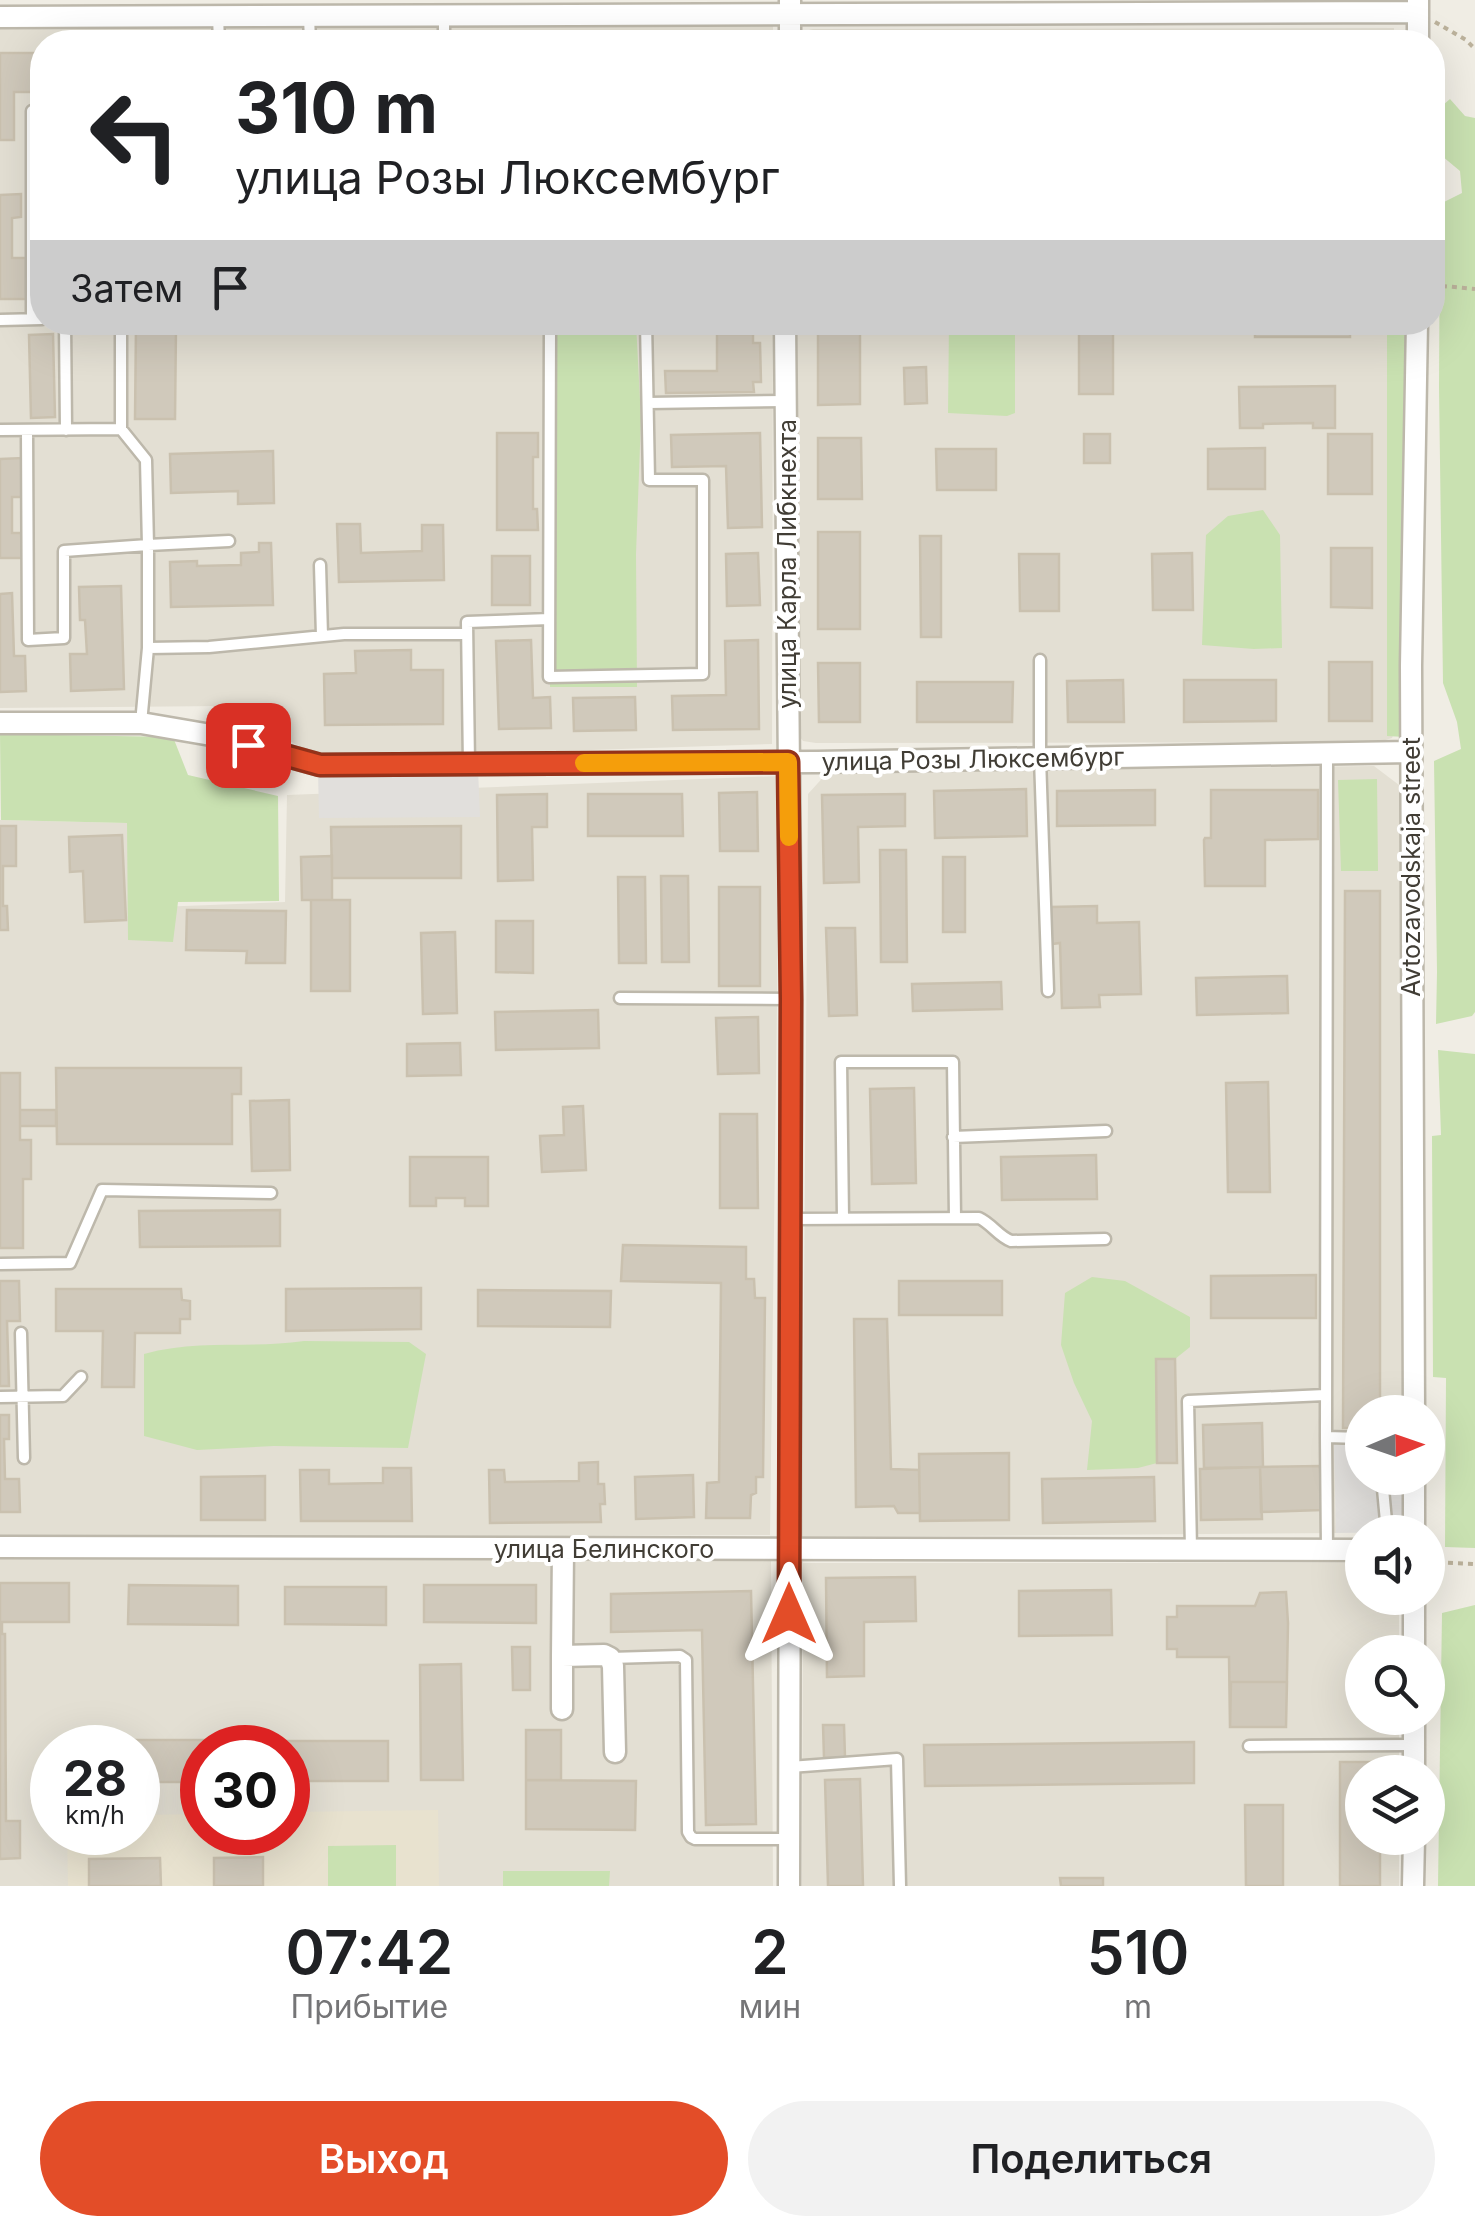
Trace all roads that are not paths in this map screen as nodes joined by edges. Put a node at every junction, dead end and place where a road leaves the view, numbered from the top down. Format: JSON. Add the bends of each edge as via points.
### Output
{"nodes":[{"id":1,"x":790,"y":6,"type":"edge"},
{"id":2,"x":1418,"y":6,"type":"edge"},
{"id":3,"x":281,"y":8,"type":"edge"},
{"id":4,"x":444,"y":15,"type":"junction"},
{"id":5,"x":218,"y":16,"type":"junction"},
{"id":6,"x":309,"y":16,"type":"junction"},
{"id":7,"x":0,"y":17,"type":"edge"},
{"id":8,"x":219,"y":30,"type":"edge"},
{"id":9,"x":310,"y":30,"type":"edge"},
{"id":10,"x":444,"y":30,"type":"edge"},
{"id":11,"x":30,"y":319,"type":"edge"},
{"id":12,"x":0,"y":320,"type":"edge"},
{"id":13,"x":64,"y":335,"type":"edge"},
{"id":14,"x":120,"y":335,"type":"edge"},
{"id":15,"x":550,"y":335,"type":"edge"},
{"id":16,"x":646,"y":335,"type":"edge"},
{"id":17,"x":785,"y":335,"type":"edge"},
{"id":18,"x":1417,"y":335,"type":"edge"},
{"id":19,"x":786,"y":401,"type":"junction"},
{"id":20,"x":648,"y":404,"type":"junction"},
{"id":21,"x":121,"y":429,"type":"junction"},
{"id":22,"x":0,"y":430,"type":"edge"},
{"id":23,"x":27,"y":430,"type":"junction"},
{"id":24,"x":66,"y":430,"type":"junction"},
{"id":25,"x":228,"y":541,"type":"dead end"},
{"id":26,"x":148,"y":546,"type":"junction"},
{"id":27,"x":320,"y":564,"type":"dead end"},
{"id":28,"x":548,"y":619,"type":"junction"},
{"id":29,"x":467,"y":634,"type":"junction"},
{"id":30,"x":322,"y":636,"type":"junction"},
{"id":31,"x":148,"y":648,"type":"junction"},
{"id":32,"x":1040,"y":660,"type":"dead end"},
{"id":33,"x":0,"y":722,"type":"edge"},
{"id":34,"x":141,"y":723,"type":"junction"},
{"id":35,"x":1411,"y":752,"type":"junction"},
{"id":36,"x":1327,"y":753,"type":"junction"},
{"id":37,"x":1040,"y":758,"type":"junction"},
{"id":38,"x":788,"y":762,"type":"junction"},
{"id":39,"x":469,"y":764,"type":"junction"},
{"id":40,"x":1048,"y":991,"type":"dead end"},
{"id":41,"x":620,"y":998,"type":"dead end"},
{"id":42,"x":791,"y":999,"type":"junction"},
{"id":43,"x":1106,"y":1132,"type":"dead end"},
{"id":44,"x":953,"y":1137,"type":"junction"},
{"id":45,"x":271,"y":1193,"type":"dead end"},
{"id":46,"x":790,"y":1218,"type":"junction"},
{"id":47,"x":843,"y":1218,"type":"junction"},
{"id":48,"x":954,"y":1218,"type":"junction"},
{"id":49,"x":1105,"y":1239,"type":"dead end"},
{"id":50,"x":0,"y":1264,"type":"edge"},
{"id":51,"x":22,"y":1333,"type":"dead end"},
{"id":52,"x":81,"y":1377,"type":"dead end"},
{"id":53,"x":1325,"y":1395,"type":"junction"},
{"id":54,"x":1414,"y":1395,"type":"edge"},
{"id":55,"x":22,"y":1396,"type":"junction"},
{"id":56,"x":0,"y":1397,"type":"edge"},
{"id":57,"x":1326,"y":1438,"type":"junction"},
{"id":58,"x":1345,"y":1438,"type":"edge"},
{"id":59,"x":24,"y":1458,"type":"dead end"},
{"id":60,"x":0,"y":1548,"type":"edge"},
{"id":61,"x":563,"y":1548,"type":"junction"},
{"id":62,"x":789,"y":1549,"type":"junction"},
{"id":63,"x":1191,"y":1550,"type":"junction"},
{"id":64,"x":1327,"y":1550,"type":"junction"},
{"id":65,"x":1345,"y":1550,"type":"edge"},
{"id":66,"x":562,"y":1656,"type":"junction"},
{"id":67,"x":610,"y":1658,"type":"junction"},
{"id":68,"x":562,"y":1708,"type":"dead end"},
{"id":69,"x":1414,"y":1735,"type":"edge"},
{"id":70,"x":1414,"y":1745,"type":"junction"},
{"id":71,"x":1249,"y":1746,"type":"dead end"},
{"id":72,"x":616,"y":1752,"type":"dead end"},
{"id":73,"x":1414,"y":1755,"type":"edge"},
{"id":74,"x":788,"y":1767,"type":"junction"},
{"id":75,"x":789,"y":1839,"type":"junction"},
{"id":76,"x":1414,"y":1855,"type":"edge"},
{"id":77,"x":789,"y":1886,"type":"edge"},
{"id":78,"x":900,"y":1886,"type":"edge"},
{"id":79,"x":1414,"y":1886,"type":"edge"}],
"edges":[{"from":1,"to":2,"type":"street"},
{"from":1,"to":4,"type":"street"},
{"from":3,"to":5,"type":"street"},
{"from":3,"to":6,"type":"street"},
{"from":4,"to":6,"type":"street"},
{"from":4,"to":10,"type":"lane"},
{"from":5,"to":7,"type":"street"},
{"from":5,"to":8,"type":"lane"},
{"from":6,"to":9,"type":"lane"},
{"from":11,"to":12,"type":"lane"},
{"from":13,"to":24,"type":"lane"},
{"from":14,"to":21,"type":"lane"},
{"from":15,"to":28,"type":"lane"},
{"from":16,"to":20,"type":"lane"},
{"from":17,"to":19,"type":"street","name":"улица Карла Либкнехта"},
{"from":18,"to":35,"type":"street","name":"Avtozavodskaja street"},
{"from":19,"to":20,"type":"lane"},
{"from":19,"to":38,"type":"street","name":"улица Карла Либкнехта"},
{"from":20,"to":28,"type":"lane","via":[[649,480],[702,480],[702,674],[549,677]]},
{"from":21,"to":24,"type":"lane"},
{"from":21,"to":26,"type":"lane","via":[[146,460]]},
{"from":22,"to":23,"type":"lane"},
{"from":23,"to":24,"type":"lane"},
{"from":23,"to":26,"type":"lane","via":[[28,640],[64,638],[64,551]]},
{"from":25,"to":26,"type":"lane"},
{"from":26,"to":31,"type":"lane"},
{"from":27,"to":30,"type":"lane"},
{"from":28,"to":29,"type":"lane","via":[[467,622]]},
{"from":29,"to":30,"type":"lane"},
{"from":29,"to":39,"type":"lane"},
{"from":30,"to":31,"type":"lane"},
{"from":31,"to":34,"type":"lane"},
{"from":32,"to":37,"type":"lane"},
{"from":33,"to":34,"type":"street","name":"улица Розы Люксембург"},
{"from":34,"to":39,"type":"street","name":"улица Розы Люксембург","via":[[320,765]]},
{"from":35,"to":36,"type":"street","name":"улица Розы Люксембург"},
{"from":35,"to":54,"type":"street","name":"Avtozavodskaja street"},
{"from":36,"to":37,"type":"street","name":"улица Розы Люксембург"},
{"from":36,"to":53,"type":"lane"},
{"from":37,"to":38,"type":"street","name":"улица Розы Люксембург"},
{"from":37,"to":40,"type":"lane"},
{"from":38,"to":39,"type":"street","name":"улица Розы Люксембург"},
{"from":38,"to":42,"type":"street","name":"улица Карла Либкнехта"},
{"from":41,"to":42,"type":"lane"},
{"from":42,"to":46,"type":"street","name":"улица Карла Либкнехта"},
{"from":43,"to":44,"type":"lane"},
{"from":44,"to":47,"type":"lane","via":[[952,1062],[840,1062]]},
{"from":44,"to":48,"type":"lane"},
{"from":45,"to":50,"type":"lane","via":[[102,1190],[70,1263]]},
{"from":46,"to":47,"type":"lane"},
{"from":46,"to":62,"type":"street","name":"улица Карла Либкнехта"},
{"from":47,"to":48,"type":"lane"},
{"from":48,"to":49,"type":"lane","via":[[980,1218],[1011,1242]]},
{"from":51,"to":55,"type":"lane"},
{"from":52,"to":55,"type":"lane","via":[[62,1396]]},
{"from":53,"to":57,"type":"lane"},
{"from":53,"to":63,"type":"lane","via":[[1188,1401]]},
{"from":55,"to":56,"type":"lane"},
{"from":55,"to":59,"type":"lane"},
{"from":57,"to":58,"type":"lane"},
{"from":57,"to":64,"type":"lane"},
{"from":60,"to":61,"type":"street","name":"улица Белинского"},
{"from":61,"to":62,"type":"street","name":"улица Белинского"},
{"from":61,"to":66,"type":"street"},
{"from":62,"to":63,"type":"street","name":"улица Белинского"},
{"from":62,"to":74,"type":"street","name":"улица Карла Либкнехта"},
{"from":63,"to":64,"type":"street","name":"улица Белинского"},
{"from":64,"to":65,"type":"street","name":"улица Белинского"},
{"from":66,"to":67,"type":"street"},
{"from":66,"to":68,"type":"street"},
{"from":67,"to":72,"type":"street"},
{"from":67,"to":75,"type":"lane","via":[[686,1660],[691,1837]]},
{"from":69,"to":70,"type":"street"},
{"from":70,"to":71,"type":"lane"},
{"from":70,"to":73,"type":"street"},
{"from":74,"to":75,"type":"street","name":"улица Карла Либкнехта"},
{"from":74,"to":78,"type":"lane","via":[[898,1759]]},
{"from":75,"to":77,"type":"street","name":"улица Карла Либкнехта"},
{"from":76,"to":79,"type":"street"}]}
